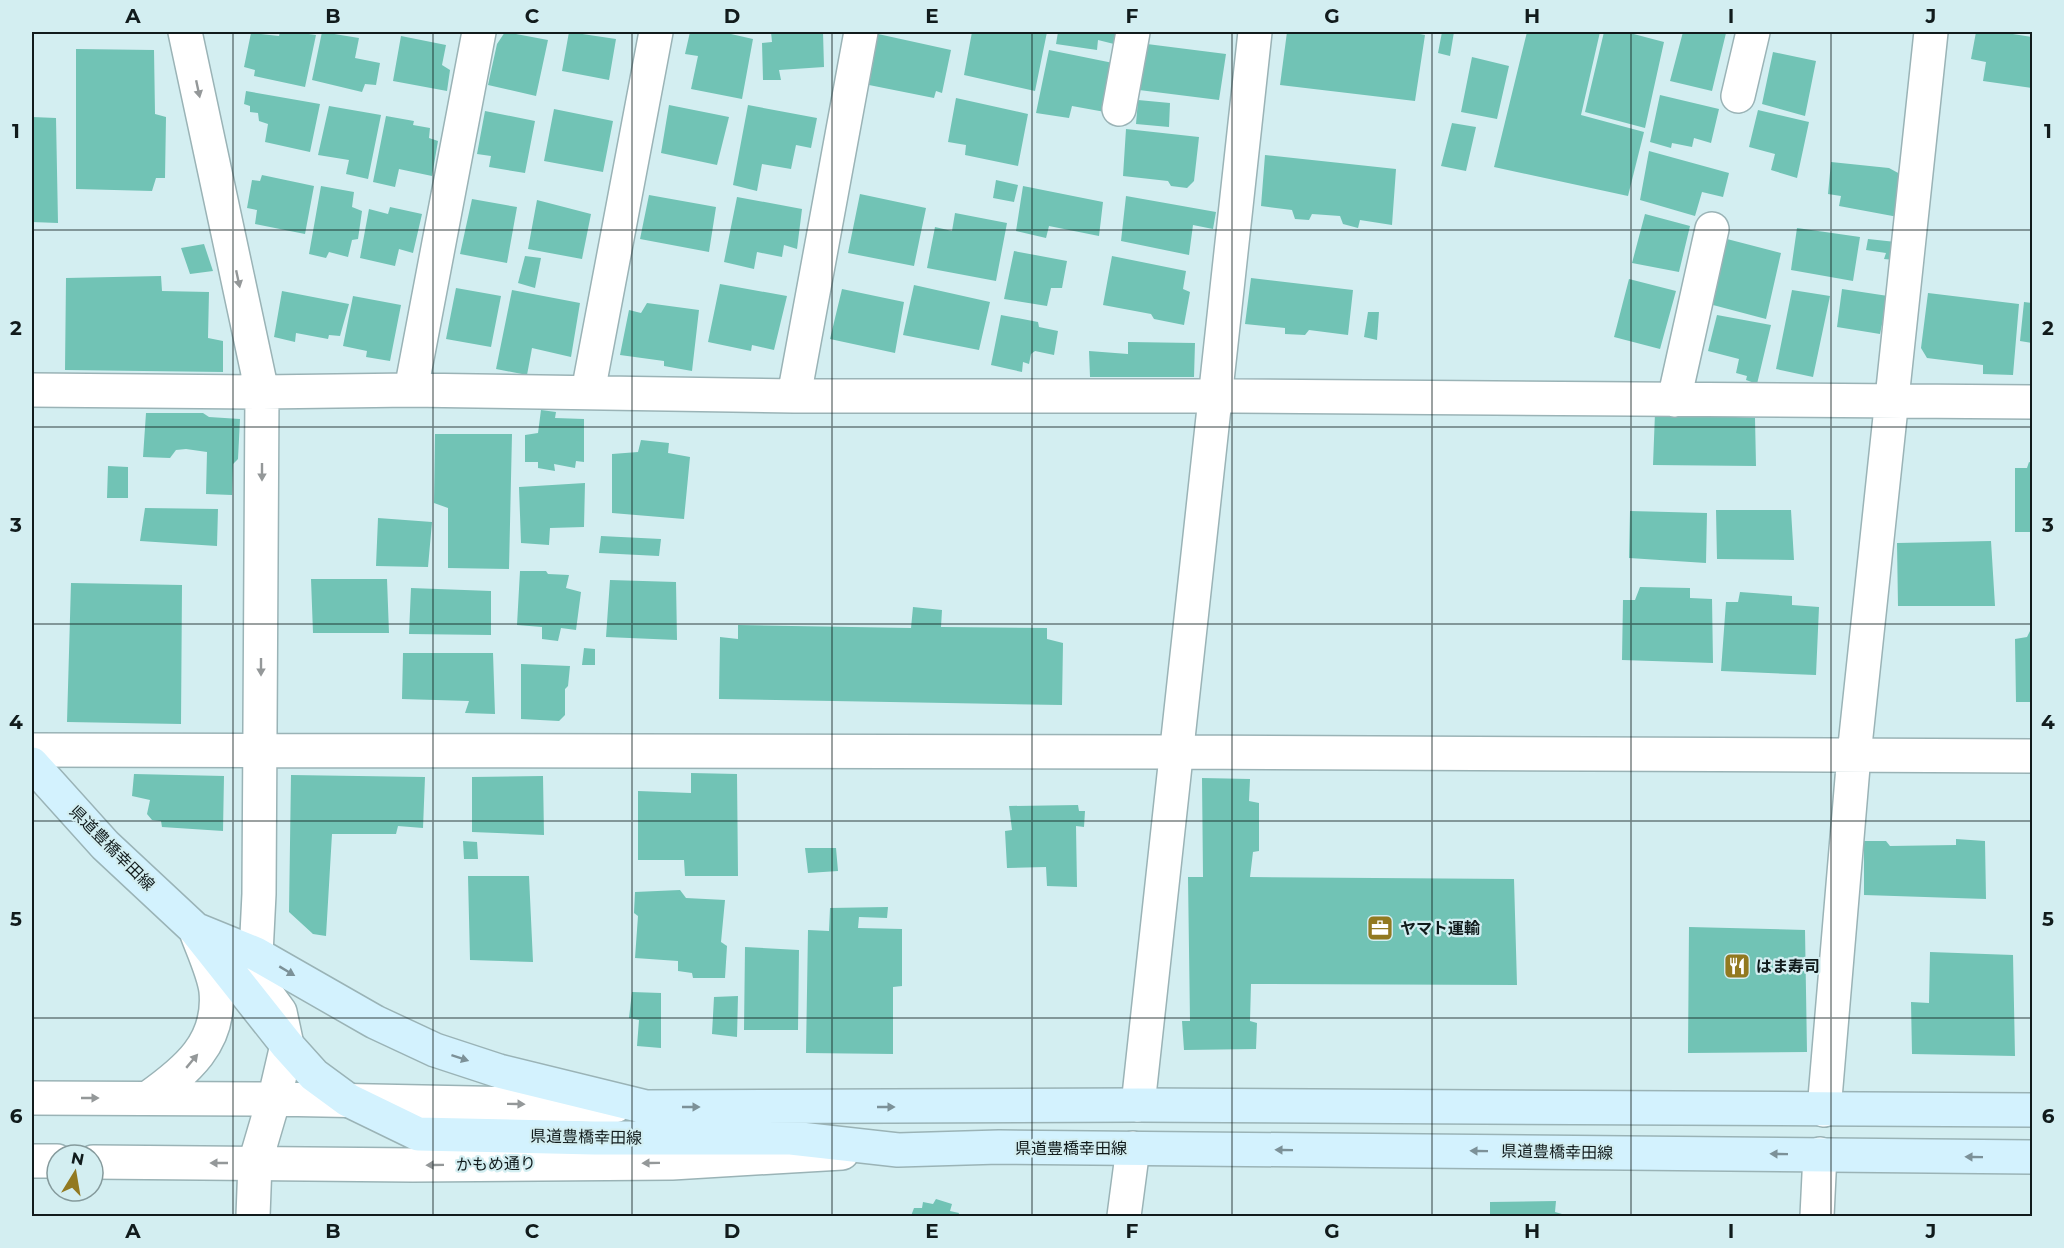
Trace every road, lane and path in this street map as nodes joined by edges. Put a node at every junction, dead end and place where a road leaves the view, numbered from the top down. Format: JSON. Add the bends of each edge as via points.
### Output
{"nodes":[{"id":1,"x":185,"y":32,"type":"edge"},
{"id":2,"x":479,"y":32,"type":"edge"},
{"id":3,"x":656,"y":32,"type":"edge"},
{"id":4,"x":861,"y":32,"type":"edge"},
{"id":5,"x":1133,"y":32,"type":"edge"},
{"id":6,"x":1255,"y":32,"type":"edge"},
{"id":7,"x":1753,"y":32,"type":"edge"},
{"id":8,"x":1931,"y":32,"type":"edge"},
{"id":9,"x":1738,"y":96,"type":"dead end"},
{"id":10,"x":1119,"y":109,"type":"dead end"},
{"id":11,"x":1712,"y":229,"type":"dead end"},
{"id":12,"x":32,"y":390,"type":"edge"},
{"id":13,"x":411,"y":390,"type":"junction"},
{"id":14,"x":262,"y":392,"type":"junction"},
{"id":15,"x":588,"y":392,"type":"junction"},
{"id":16,"x":794,"y":396,"type":"junction"},
{"id":17,"x":1214,"y":396,"type":"junction"},
{"id":18,"x":1674,"y":400,"type":"junction"},
{"id":19,"x":1892,"y":401,"type":"junction"},
{"id":20,"x":2032,"y":402,"type":"edge"},
{"id":21,"x":32,"y":750,"type":"edge"},
{"id":22,"x":260,"y":751,"type":"junction"},
{"id":23,"x":1175,"y":752,"type":"junction"},
{"id":24,"x":1854,"y":755,"type":"junction"},
{"id":25,"x":2032,"y":756,"type":"edge"},
{"id":26,"x":32,"y":764,"type":"edge"},
{"id":27,"x":195,"y":929,"type":"junction"},
{"id":28,"x":256,"y":954,"type":"junction"},
{"id":29,"x":287,"y":1045,"type":"junction"},
{"id":30,"x":32,"y":1098,"type":"edge"},
{"id":31,"x":147,"y":1098,"type":"junction"},
{"id":32,"x":273,"y":1099,"type":"junction"},
{"id":33,"x":348,"y":1100,"type":"junction"},
{"id":34,"x":1138,"y":1105,"type":"junction"},
{"id":35,"x":646,"y":1107,"type":"junction"},
{"id":36,"x":1824,"y":1110,"type":"junction"},
{"id":37,"x":2032,"y":1110,"type":"edge"},
{"id":38,"x":1133,"y":1148,"type":"junction"},
{"id":39,"x":898,"y":1150,"type":"junction"},
{"id":40,"x":1820,"y":1154,"type":"junction"},
{"id":41,"x":2032,"y":1157,"type":"edge"},
{"id":42,"x":105,"y":1162,"type":"edge"},
{"id":43,"x":255,"y":1163,"type":"junction"},
{"id":44,"x":253,"y":1216,"type":"edge"},
{"id":45,"x":1124,"y":1216,"type":"edge"},
{"id":46,"x":1816,"y":1216,"type":"edge"}],
"edges":[{"from":1,"to":14,"type":"street","one_way":true},
{"from":2,"to":13,"type":"street"},
{"from":3,"to":15,"type":"street"},
{"from":4,"to":16,"type":"street"},
{"from":5,"to":10,"type":"street"},
{"from":6,"to":17,"type":"street"},
{"from":7,"to":9,"type":"street"},
{"from":8,"to":19,"type":"street"},
{"from":11,"to":18,"type":"street"},
{"from":12,"to":14,"type":"street"},
{"from":13,"to":14,"type":"street"},
{"from":13,"to":15,"type":"street"},
{"from":14,"to":22,"type":"street","one_way":true},
{"from":15,"to":16,"type":"street"},
{"from":16,"to":17,"type":"street"},
{"from":17,"to":18,"type":"street"},
{"from":17,"to":23,"type":"street"},
{"from":18,"to":19,"type":"street"},
{"from":19,"to":20,"type":"street"},
{"from":19,"to":24,"type":"street"},
{"from":21,"to":22,"type":"street"},
{"from":22,"to":23,"type":"street"},
{"from":22,"to":28,"type":"street"},
{"from":23,"to":24,"type":"street"},
{"from":23,"to":34,"type":"street"},
{"from":24,"to":25,"type":"street"},
{"from":24,"to":36,"type":"street"},
{"from":26,"to":27,"type":"main road","name":"県道豊橋幸田線","via":[[105,845]]},
{"from":27,"to":28,"type":"main road","name":"県道豊橋幸田線"},
{"from":27,"to":29,"type":"main road","name":"県道豊橋幸田線"},
{"from":31,"to":27,"type":"street","one_way":true,"via":[[180,1075],[203,1048],[215,1020],[216,990]]},
{"from":28,"to":35,"type":"main road","name":"県道豊橋幸田線","one_way":true,"via":[[375,1022],[435,1050],[499,1071]]},
{"from":29,"to":32,"type":"street"},
{"from":29,"to":33,"type":"main road","name":"県道豊橋幸田線","via":[[314,1075]]},
{"from":30,"to":31,"type":"street","one_way":true},
{"from":31,"to":32,"type":"street"},
{"from":32,"to":33,"type":"street"},
{"from":32,"to":43,"type":"street"},
{"from":33,"to":35,"type":"street","one_way":true},
{"from":33,"to":39,"type":"main road","name":"県道豊橋幸田線","via":[[418,1134],[791,1138]]},
{"from":35,"to":34,"type":"main road","name":"県道豊橋幸田線","one_way":true},
{"from":34,"to":36,"type":"main road","name":"県道豊橋幸田線"},
{"from":36,"to":37,"type":"main road","name":"県道豊橋幸田線"},
{"from":38,"to":39,"type":"main road","name":"県道豊橋幸田線"},
{"from":40,"to":38,"type":"main road","name":"県道豊橋幸田線","one_way":true},
{"from":38,"to":45,"type":"street"},
{"from":39,"to":43,"type":"street","name":"かもめ通り","one_way":true,"via":[[672,1162]]},
{"from":41,"to":40,"type":"main road","name":"県道豊橋幸田線","one_way":true},
{"from":40,"to":46,"type":"street"},
{"from":43,"to":42,"type":"street","name":"かもめ通り","one_way":true},
{"from":43,"to":44,"type":"street"}]}
